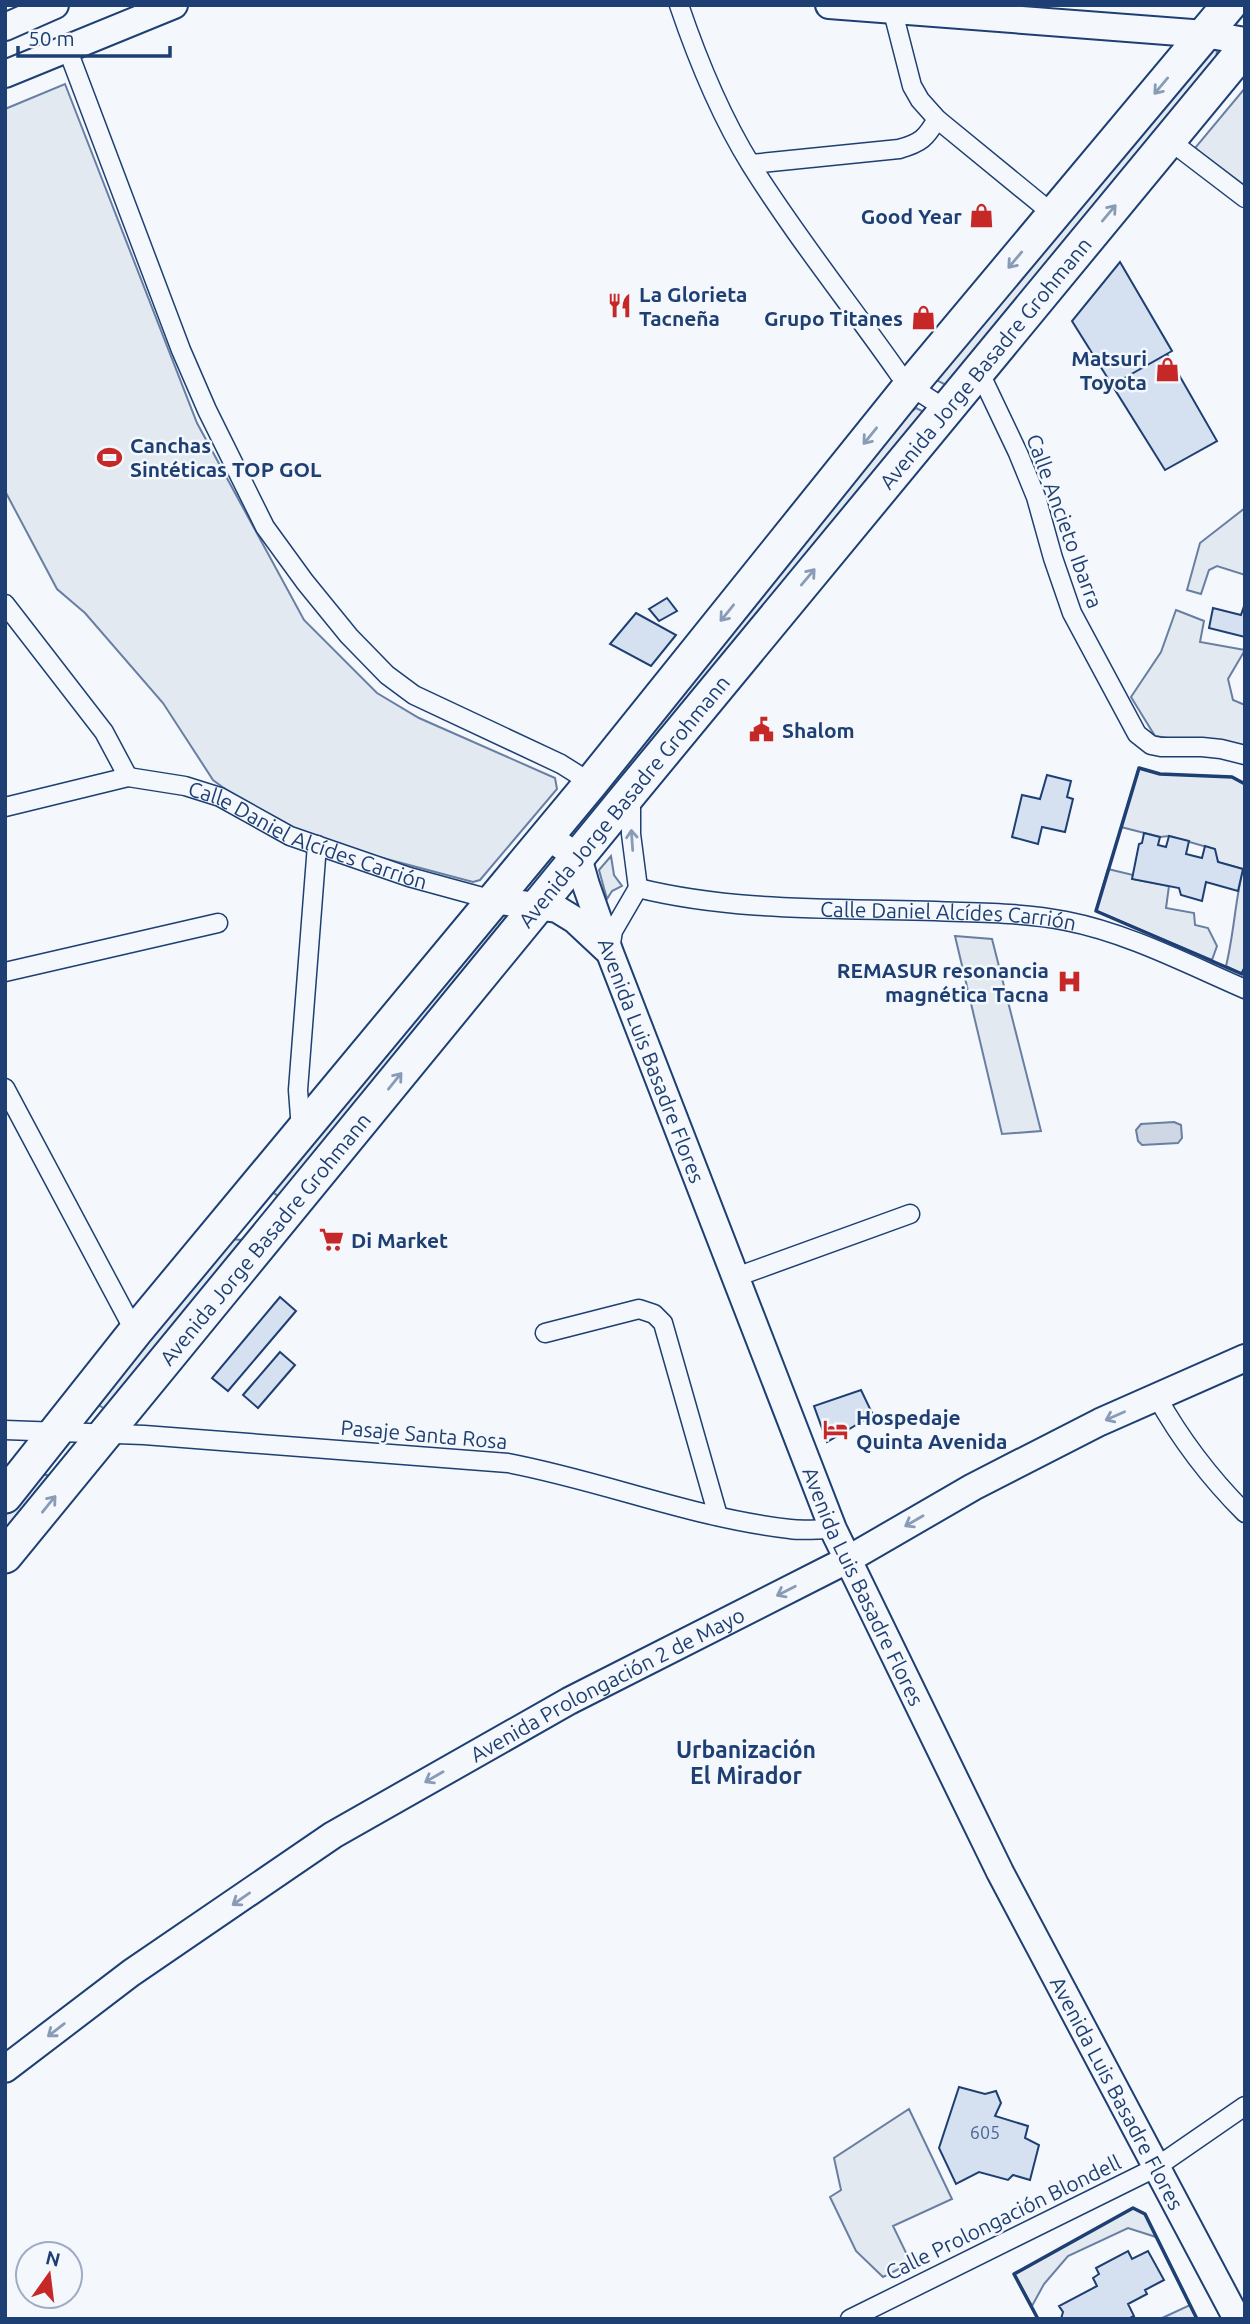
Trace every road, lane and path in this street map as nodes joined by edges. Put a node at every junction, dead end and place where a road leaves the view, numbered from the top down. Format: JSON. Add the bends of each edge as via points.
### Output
{"nodes":[{"id":1,"x":55,"y":5,"type":"edge"},
{"id":2,"x":174,"y":5,"type":"edge"},
{"id":3,"x":679,"y":5,"type":"edge"},
{"id":4,"x":829,"y":5,"type":"edge"},
{"id":5,"x":1229,"y":5,"type":"edge"},
{"id":6,"x":966,"y":11,"type":"edge"},
{"id":7,"x":892,"y":12,"type":"junction"},
{"id":8,"x":5,"y":27,"type":"edge"},
{"id":9,"x":1205,"y":34,"type":"junction"},
{"id":10,"x":1245,"y":41,"type":"edge"},
{"id":11,"x":67,"y":48,"type":"junction"},
{"id":12,"x":1245,"y":48,"type":"edge"},
{"id":13,"x":5,"y":74,"type":"edge"},
{"id":14,"x":937,"y":119,"type":"junction"},
{"id":15,"x":1169,"y":140,"type":"junction"},
{"id":16,"x":751,"y":164,"type":"junction"},
{"id":17,"x":1245,"y":198,"type":"edge"},
{"id":18,"x":1053,"y":214,"type":"junction"},
{"id":19,"x":979,"y":371,"type":"junction"},
{"id":20,"x":910,"y":386,"type":"junction"},
{"id":21,"x":947,"y":410,"type":"junction"},
{"id":22,"x":5,"y":604,"type":"edge"},
{"id":23,"x":1245,"y":755,"type":"edge"},
{"id":24,"x":128,"y":777,"type":"junction"},
{"id":25,"x":591,"y":783,"type":"junction"},
{"id":26,"x":631,"y":792,"type":"junction"},
{"id":27,"x":5,"y":807,"type":"edge"},
{"id":28,"x":547,"y":836,"type":"junction"},
{"id":29,"x":317,"y":845,"type":"junction"},
{"id":30,"x":578,"y":857,"type":"junction"},
{"id":31,"x":638,"y":888,"type":"junction"},
{"id":32,"x":493,"y":900,"type":"junction"},
{"id":33,"x":538,"y":905,"type":"junction"},
{"id":34,"x":218,"y":923,"type":"dead end"},
{"id":35,"x":610,"y":953,"type":"junction"},
{"id":36,"x":5,"y":972,"type":"edge"},
{"id":37,"x":1245,"y":989,"type":"edge"},
{"id":38,"x":5,"y":1088,"type":"edge"},
{"id":39,"x":301,"y":1133,"type":"junction"},
{"id":40,"x":910,"y":1214,"type":"dead end"},
{"id":41,"x":736,"y":1278,"type":"junction"},
{"id":42,"x":135,"y":1332,"type":"junction"},
{"id":43,"x":545,"y":1334,"type":"dead end"},
{"id":44,"x":1245,"y":1358,"type":"edge"},
{"id":45,"x":1157,"y":1397,"type":"junction"},
{"id":46,"x":5,"y":1430,"type":"edge"},
{"id":47,"x":54,"y":1432,"type":"junction"},
{"id":48,"x":106,"y":1434,"type":"junction"},
{"id":49,"x":5,"y":1496,"type":"edge"},
{"id":50,"x":1245,"y":1513,"type":"edge"},
{"id":51,"x":719,"y":1516,"type":"junction"},
{"id":52,"x":832,"y":1529,"type":"junction"},
{"id":53,"x":5,"y":1556,"type":"edge"},
{"id":54,"x":847,"y":1560,"type":"junction"},
{"id":55,"x":5,"y":2069,"type":"edge"},
{"id":56,"x":1245,"y":2106,"type":"edge"},
{"id":57,"x":1155,"y":2168,"type":"junction"},
{"id":58,"x":850,"y":2319,"type":"edge"},
{"id":59,"x":1237,"y":2319,"type":"edge"}],
"edges":[{"from":1,"to":8,"type":"street"},
{"from":2,"to":11,"type":"street"},
{"from":3,"to":16,"type":"street","via":[[715,99]]},
{"from":4,"to":7,"type":"street"},
{"from":5,"to":9,"type":"highway","name":"Avenida Jorge Basadre Grohmann"},
{"from":6,"to":7,"type":"street"},
{"from":6,"to":9,"type":"street"},
{"from":7,"to":14,"type":"street","via":[[912,86]]},
{"from":9,"to":10,"type":"street"},
{"from":9,"to":18,"type":"highway","name":"Avenida Jorge Basadre Grohmann","one_way":true},
{"from":11,"to":13,"type":"street"},
{"from":11,"to":25,"type":"street","via":[[181,350],[265,527],[349,636],[387,675],[414,695],[561,764]]},
{"from":12,"to":15,"type":"highway","name":"Avenida Jorge Basadre Grohmann"},
{"from":14,"to":16,"type":"street","via":[[917,144],[899,149]]},
{"from":14,"to":18,"type":"street"},
{"from":15,"to":17,"type":"street"},
{"from":19,"to":15,"type":"highway","name":"Avenida Jorge Basadre Grohmann","one_way":true},
{"from":16,"to":20,"type":"street"},
{"from":18,"to":20,"type":"highway","name":"Avenida Jorge Basadre Grohmann","one_way":true},
{"from":19,"to":21,"type":"highway","name":"Avenida Jorge Basadre Grohmann"},
{"from":19,"to":23,"type":"street","name":"Calle Ancieto Ibarra","via":[[1036,497],[1072,613],[1137,734],[1161,747],[1222,749]]},
{"from":20,"to":21,"type":"street"},
{"from":20,"to":25,"type":"highway","name":"Avenida Jorge Basadre Grohmann","one_way":true},
{"from":26,"to":21,"type":"highway","name":"Avenida Jorge Basadre Grohmann","one_way":true},
{"from":22,"to":24,"type":"street","via":[[104,732]]},
{"from":24,"to":27,"type":"street"},
{"from":24,"to":29,"type":"street","name":"Calle Daniel Alcídes Carrión","via":[[220,797],[290,836]]},
{"from":25,"to":28,"type":"highway","name":"Avenida Jorge Basadre Grohmann"},
{"from":26,"to":30,"type":"highway","name":"Avenida Jorge Basadre Grohmann"},
{"from":31,"to":26,"type":"street","one_way":true},
{"from":28,"to":30,"type":"street"},
{"from":28,"to":32,"type":"highway","name":"Avenida Jorge Basadre Grohmann"},
{"from":29,"to":32,"type":"street","name":"Calle Daniel Alcídes Carrión"},
{"from":29,"to":39,"type":"street","via":[[298,1090]]},
{"from":30,"to":33,"type":"highway","name":"Avenida Jorge Basadre Grohmann"},
{"from":30,"to":35,"type":"street","name":"Avenida Luis Basadre Flores"},
{"from":31,"to":35,"type":"street","via":[[613,931]]},
{"from":31,"to":37,"type":"street","name":"Calle Daniel Alcídes Carrión","via":[[728,905],[1064,920],[1101,929]]},
{"from":32,"to":33,"type":"street","name":"Calle Daniel Alcídes Carrión"},
{"from":32,"to":39,"type":"highway","name":"Avenida Jorge Basadre Grohmann"},
{"from":33,"to":35,"type":"street","name":"Calle Daniel Alcídes Carrión","via":[[575,920]]},
{"from":48,"to":33,"type":"highway","name":"Avenida Jorge Basadre Grohmann","one_way":true},
{"from":34,"to":36,"type":"street"},
{"from":35,"to":41,"type":"street","name":"Avenida Luis Basadre Flores"},
{"from":38,"to":42,"type":"street"},
{"from":39,"to":42,"type":"highway","name":"Avenida Jorge Basadre Grohmann"},
{"from":40,"to":41,"type":"street"},
{"from":41,"to":52,"type":"street","name":"Avenida Luis Basadre Flores"},
{"from":42,"to":47,"type":"highway","name":"Avenida Jorge Basadre Grohmann"},
{"from":43,"to":51,"type":"street","via":[[639,1309],[663,1323]]},
{"from":44,"to":45,"type":"street","name":"Avenida Prolongación 2 de Mayo"},
{"from":45,"to":50,"type":"street","via":[[1205,1469]]},
{"from":45,"to":54,"type":"street","name":"Avenida Prolongación 2 de Mayo","one_way":true,"via":[[973,1487]]},
{"from":46,"to":47,"type":"street","name":"Pasaje Santa Rosa"},
{"from":47,"to":48,"type":"street","name":"Pasaje Santa Rosa"},
{"from":47,"to":49,"type":"highway","name":"Avenida Jorge Basadre Grohmann"},
{"from":48,"to":51,"type":"street","name":"Pasaje Santa Rosa","via":[[508,1463]]},
{"from":53,"to":48,"type":"highway","name":"Avenida Jorge Basadre Grohmann","one_way":true},
{"from":51,"to":52,"type":"street","name":"Pasaje Santa Rosa","via":[[792,1529]]},
{"from":52,"to":54,"type":"street","name":"Avenida Luis Basadre Flores"},
{"from":54,"to":55,"type":"street","name":"Avenida Prolongación 2 de Mayo","one_way":true,"via":[[569,1701],[333,1835],[131,1973]]},
{"from":54,"to":57,"type":"street","name":"Avenida Luis Basadre Flores","via":[[1000,1872]]},
{"from":56,"to":57,"type":"street","name":"Calle Prolongación Blondell"},
{"from":57,"to":58,"type":"street","name":"Calle Prolongación Blondell"},
{"from":57,"to":59,"type":"street","name":"Avenida Luis Basadre Flores"}]}
